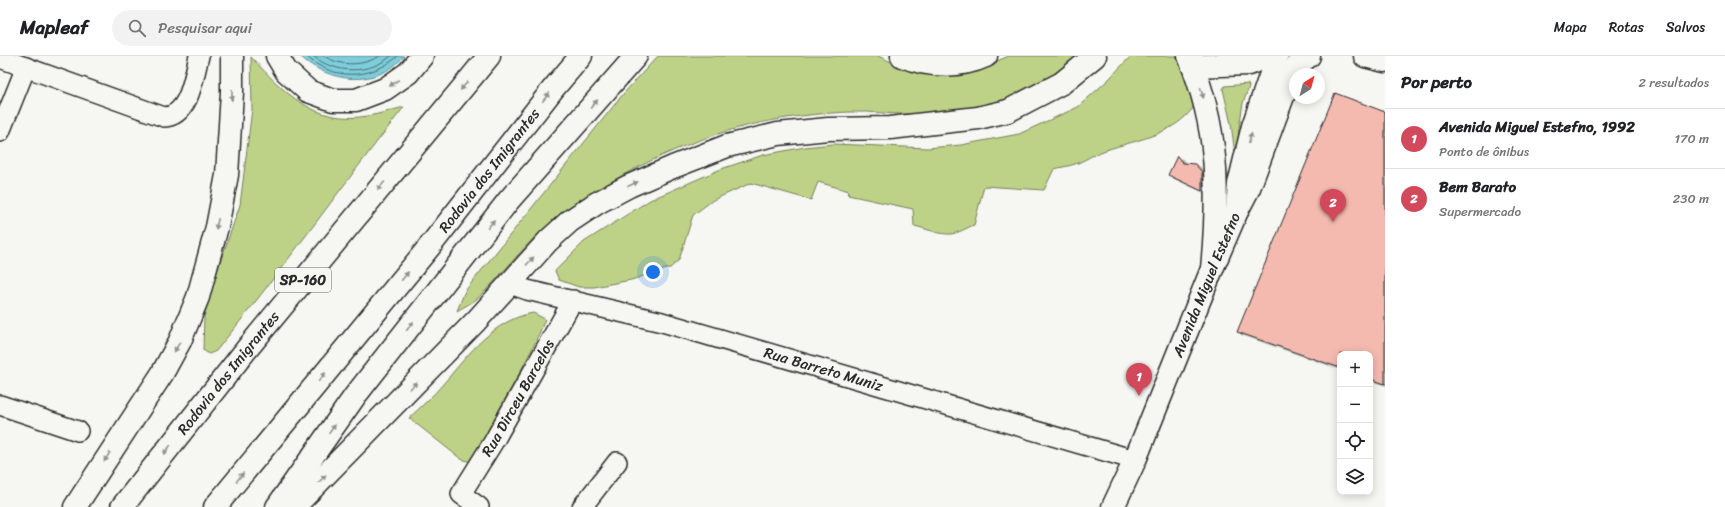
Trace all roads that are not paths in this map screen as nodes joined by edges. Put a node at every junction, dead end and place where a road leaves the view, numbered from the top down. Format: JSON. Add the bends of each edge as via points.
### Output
{"nodes":[{"id":1,"x":199,"y":56,"type":"edge"},
{"id":2,"x":232,"y":56,"type":"edge"},
{"id":3,"x":277,"y":56,"type":"edge"},
{"id":4,"x":422,"y":56,"type":"edge"},
{"id":5,"x":489,"y":56,"type":"edge"},
{"id":6,"x":580,"y":56,"type":"edge"},
{"id":7,"x":636,"y":56,"type":"edge"},
{"id":8,"x":902,"y":56,"type":"edge"},
{"id":9,"x":986,"y":56,"type":"edge"},
{"id":10,"x":1095,"y":56,"type":"edge"},
{"id":11,"x":1266,"y":56,"type":"edge"},
{"id":12,"x":1277,"y":56,"type":"edge"},
{"id":13,"x":1309,"y":56,"type":"edge"},
{"id":14,"x":1365,"y":56,"type":"edge"},
{"id":15,"x":0,"y":58,"type":"edge"},
{"id":16,"x":1191,"y":61,"type":"edge"},
{"id":17,"x":1385,"y":61,"type":"edge"},
{"id":18,"x":26,"y":66,"type":"junction"},
{"id":19,"x":0,"y":132,"type":"edge"},
{"id":20,"x":1237,"y":211,"type":"junction"},
{"id":21,"x":1212,"y":269,"type":"junction"},
{"id":22,"x":510,"y":284,"type":"junction"},
{"id":23,"x":573,"y":300,"type":"junction"},
{"id":24,"x":0,"y":405,"type":"edge"},
{"id":25,"x":78,"y":431,"type":"dead end"},
{"id":26,"x":1135,"y":460,"type":"junction"},
{"id":27,"x":617,"y":462,"type":"dead end"},
{"id":28,"x":75,"y":507,"type":"edge"},
{"id":29,"x":122,"y":507,"type":"edge"},
{"id":30,"x":215,"y":507,"type":"edge"},
{"id":31,"x":277,"y":507,"type":"edge"},
{"id":32,"x":294,"y":507,"type":"edge"},
{"id":33,"x":479,"y":507,"type":"edge"},
{"id":34,"x":582,"y":507,"type":"edge"},
{"id":35,"x":1113,"y":507,"type":"edge"}],
"edges":[{"from":1,"to":18,"type":"street","via":[[186,101],[176,114],[169,117],[156,116]]},
{"from":2,"to":28,"type":"main road","one_way":true,"via":[[227,175],[217,227],[198,297],[180,341],[162,374]]},
{"from":4,"to":3,"type":"main road","one_way":true,"via":[[408,73],[385,89],[356,100],[333,100],[308,91],[286,71]]},
{"from":5,"to":29,"type":"main road","name":"Rodovia dos Imigrantes","number":"SP-160","one_way":true,"via":[[246,350]]},
{"from":30,"to":6,"type":"main road","name":"Rodovia dos Imigrantes","one_way":true,"via":[[430,246],[552,88]]},
{"from":31,"to":7,"type":"main road","one_way":true,"via":[[355,396],[509,200]]},
{"from":8,"to":9,"type":"main road","via":[[936,64],[959,65]]},
{"from":22,"to":10,"type":"main road","one_way":true,"via":[[548,240],[570,221],[629,186],[673,166],[727,146],[778,134],[828,129],[890,128],[978,118],[1008,111],[1062,83]]},
{"from":11,"to":16,"type":"main road","via":[[1248,64]]},
{"from":20,"to":12,"type":"main road","name":"Avenida Miguel Estefno","one_way":true,"via":[[1239,184],[1253,126]]},
{"from":13,"to":20,"type":"main road","via":[[1297,65],[1291,74],[1249,188]]},
{"from":14,"to":17,"type":"main road"},
{"from":15,"to":18,"type":"street"},
{"from":16,"to":21,"type":"main road","one_way":true,"via":[[1202,95],[1214,151],[1217,195]]},
{"from":18,"to":19,"type":"street"},
{"from":20,"to":21,"type":"main road","name":"Avenida Miguel Estefno"},
{"from":21,"to":26,"type":"main road","name":"Avenida Miguel Estefno"},
{"from":22,"to":23,"type":"street","name":"Rua Barreto Muniz"},
{"from":32,"to":22,"type":"main road","one_way":true},
{"from":23,"to":26,"type":"street","name":"Rua Barreto Muniz","via":[[662,322]]},
{"from":23,"to":33,"type":"street","name":"Rua Dirceu Barcelos","via":[[494,441],[461,494]]},
{"from":24,"to":25,"type":"street"},
{"from":26,"to":35,"type":"main road","name":"Avenida Miguel Estefno"},
{"from":27,"to":34,"type":"street"}]}
